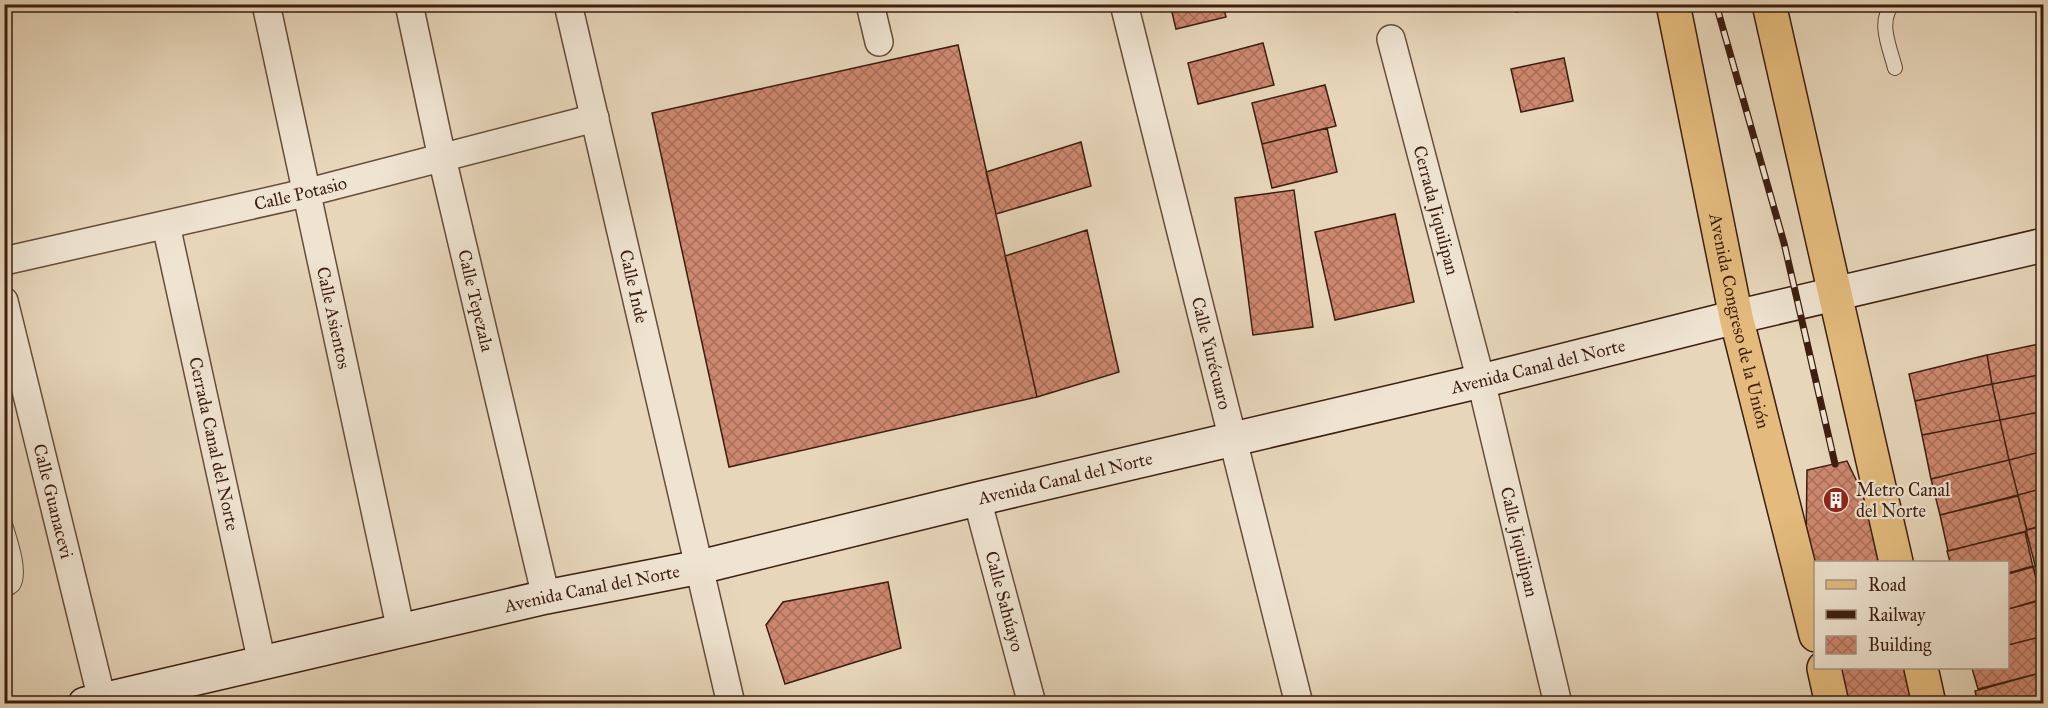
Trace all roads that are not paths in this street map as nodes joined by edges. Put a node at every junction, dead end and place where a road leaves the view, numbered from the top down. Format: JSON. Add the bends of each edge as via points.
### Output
{"nodes":[{"id":1,"x":266,"y":4,"type":"edge"},
{"id":2,"x":409,"y":4,"type":"edge"},
{"id":3,"x":568,"y":4,"type":"edge"},
{"id":4,"x":870,"y":4,"type":"edge"},
{"id":5,"x":1124,"y":4,"type":"edge"},
{"id":6,"x":1673,"y":4,"type":"edge"},
{"id":7,"x":1769,"y":4,"type":"edge"},
{"id":8,"x":1893,"y":4,"type":"edge"},
{"id":9,"x":1391,"y":39,"type":"dead end"},
{"id":10,"x":879,"y":42,"type":"dead end"},
{"id":11,"x":1895,"y":68,"type":"dead end"},
{"id":12,"x":596,"y":118,"type":"junction"},
{"id":13,"x":442,"y":158,"type":"junction"},
{"id":14,"x":305,"y":193,"type":"junction"},
{"id":15,"x":166,"y":225,"type":"junction"},
{"id":16,"x":2043,"y":245,"type":"edge"},
{"id":17,"x":4,"y":261,"type":"edge"},
{"id":18,"x":1834,"y":295,"type":"junction"},
{"id":19,"x":4,"y":301,"type":"edge"},
{"id":20,"x":1736,"y":317,"type":"junction"},
{"id":21,"x":1481,"y":381,"type":"junction"},
{"id":22,"x":1233,"y":439,"type":"junction"},
{"id":23,"x":977,"y":499,"type":"junction"},
{"id":24,"x":4,"y":520,"type":"edge"},
{"id":25,"x":1896,"y":561,"type":"edge"},
{"id":26,"x":699,"y":567,"type":"junction"},
{"id":27,"x":4,"y":591,"type":"edge"},
{"id":28,"x":546,"y":597,"type":"junction"},
{"id":29,"x":401,"y":631,"type":"junction"},
{"id":30,"x":1814,"y":631,"type":"edge"},
{"id":31,"x":262,"y":663,"type":"junction"},
{"id":32,"x":1824,"y":669,"type":"edge"},
{"id":33,"x":1921,"y":669,"type":"edge"},
{"id":34,"x":97,"y":702,"type":"edge"},
{"id":35,"x":731,"y":704,"type":"edge"},
{"id":36,"x":1032,"y":704,"type":"edge"},
{"id":37,"x":1299,"y":704,"type":"edge"},
{"id":38,"x":1558,"y":704,"type":"edge"},
{"id":39,"x":1833,"y":704,"type":"edge"},
{"id":40,"x":1929,"y":704,"type":"edge"}],
"edges":[{"from":1,"to":14,"type":"street","name":"Calle Asientos"},
{"from":2,"to":13,"type":"street","name":"Calle Tepezala"},
{"from":3,"to":12,"type":"street","name":"Calle Inde"},
{"from":4,"to":10,"type":"street"},
{"from":5,"to":22,"type":"street","name":"Calle Yurécuaro"},
{"from":6,"to":20,"type":"main road","name":"Avenida Congreso de la Unión"},
{"from":7,"to":18,"type":"main road"},
{"from":8,"to":11,"type":"lane","via":[[1885,27]]},
{"from":9,"to":21,"type":"street","name":"Cerrada Jiquilipan"},
{"from":12,"to":13,"type":"street","name":"Calle Potasio"},
{"from":12,"to":26,"type":"street","name":"Calle Inde"},
{"from":13,"to":14,"type":"street","name":"Calle Potasio"},
{"from":13,"to":28,"type":"street","name":"Calle Tepezala"},
{"from":14,"to":15,"type":"street","name":"Calle Potasio"},
{"from":14,"to":29,"type":"street","name":"Calle Asientos"},
{"from":15,"to":17,"type":"street","name":"Calle Potasio"},
{"from":15,"to":31,"type":"street","name":"Cerrada Canal del Norte"},
{"from":16,"to":18,"type":"main road","name":"Avenida Canal del Norte"},
{"from":18,"to":20,"type":"main road","name":"Avenida Canal del Norte"},
{"from":18,"to":25,"type":"main road"},
{"from":19,"to":34,"type":"street","name":"Calle Guanacevi"},
{"from":20,"to":21,"type":"main road","name":"Avenida Canal del Norte"},
{"from":20,"to":30,"type":"main road","name":"Avenida Congreso de la Unión"},
{"from":21,"to":22,"type":"main road","name":"Avenida Canal del Norte"},
{"from":21,"to":38,"type":"street","name":"Calle Jiquilipan"},
{"from":22,"to":23,"type":"main road","name":"Avenida Canal del Norte"},
{"from":22,"to":37,"type":"street","name":"Calle Yurécuaro"},
{"from":23,"to":26,"type":"main road","name":"Avenida Canal del Norte"},
{"from":23,"to":36,"type":"street","name":"Calle Sahúayo"},
{"from":24,"to":27,"type":"lane","via":[[16,565],[13,584]]},
{"from":26,"to":28,"type":"main road","name":"Avenida Canal del Norte"},
{"from":26,"to":35,"type":"street","name":"Calle Inde"},
{"from":28,"to":29,"type":"main road","name":"Avenida Canal del Norte"},
{"from":29,"to":31,"type":"main road","name":"Avenida Canal del Norte"},
{"from":31,"to":34,"type":"main road","name":"Avenida Canal del Norte"},
{"from":32,"to":39,"type":"main road"},
{"from":33,"to":40,"type":"main road"}]}
